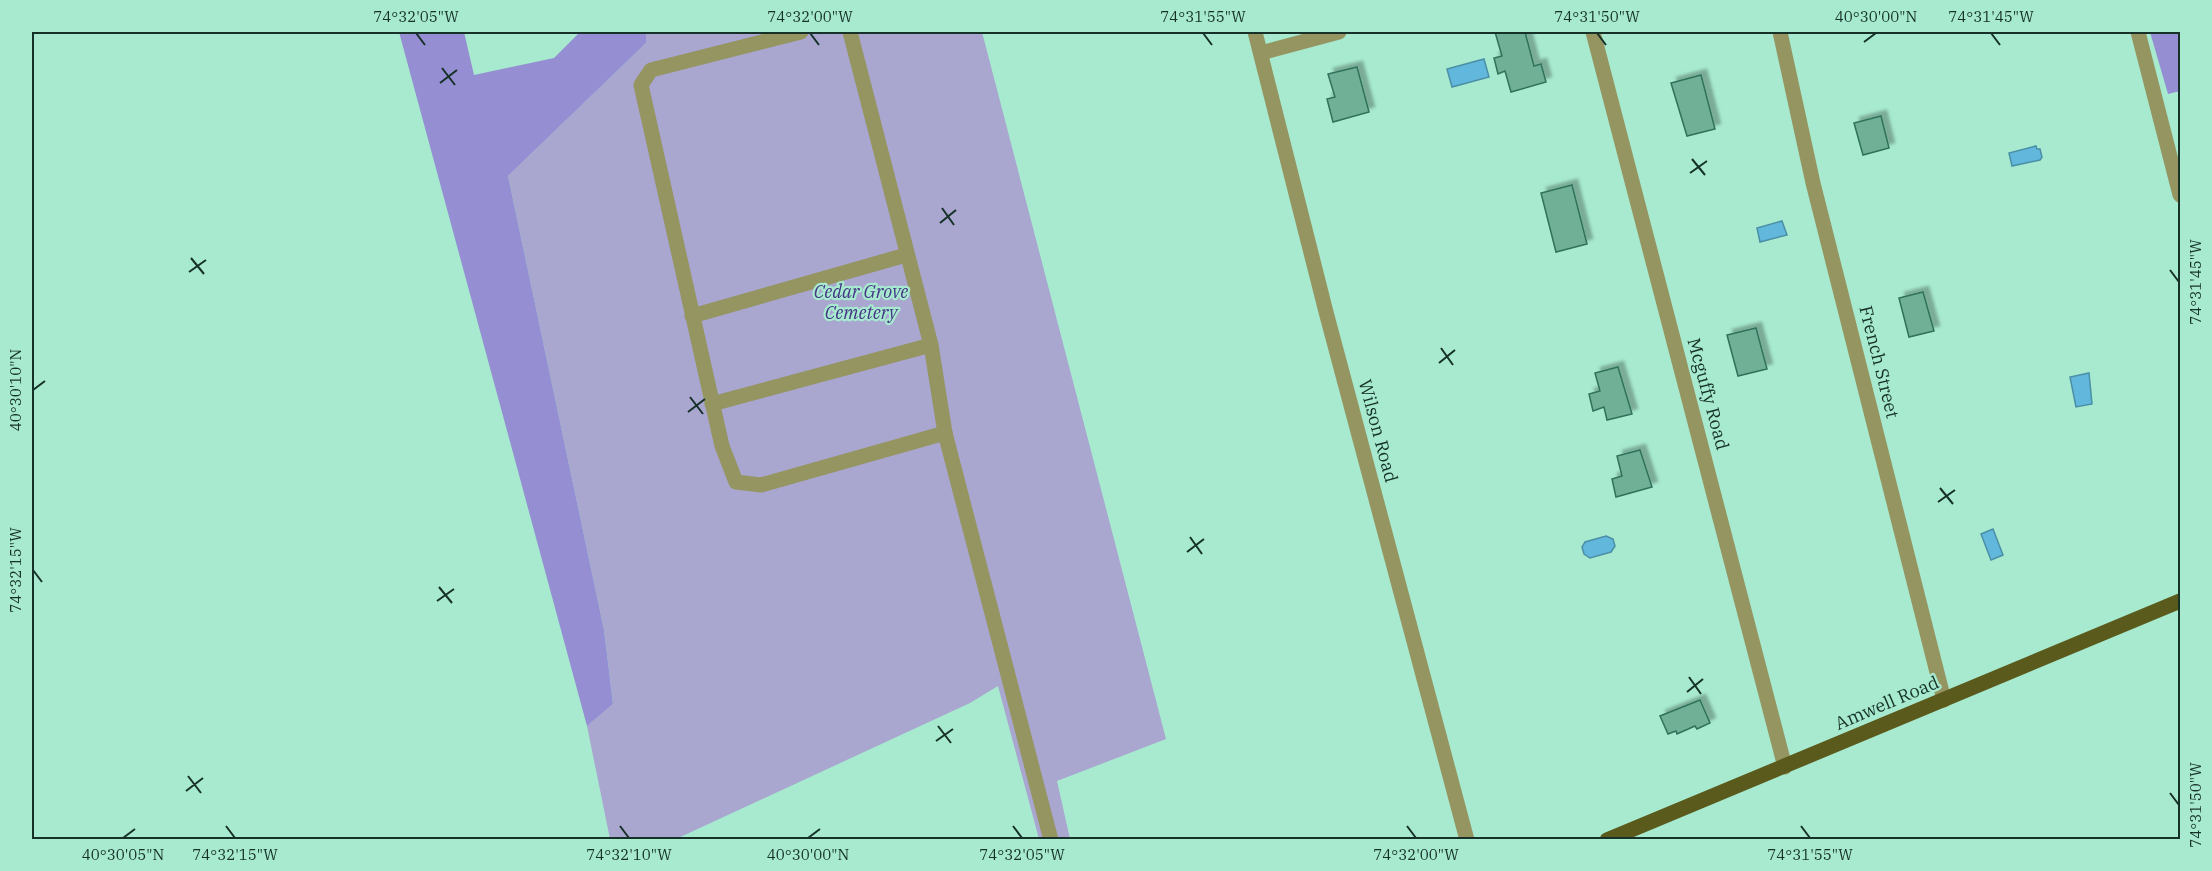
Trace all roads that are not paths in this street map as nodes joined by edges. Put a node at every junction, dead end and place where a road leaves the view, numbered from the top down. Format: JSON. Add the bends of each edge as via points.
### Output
{"nodes":[{"id":1,"x":801,"y":32,"type":"edge"},
{"id":2,"x":850,"y":32,"type":"edge"},
{"id":3,"x":1255,"y":32,"type":"edge"},
{"id":4,"x":1339,"y":32,"type":"edge"},
{"id":5,"x":1593,"y":32,"type":"edge"},
{"id":6,"x":1780,"y":32,"type":"edge"},
{"id":7,"x":2138,"y":32,"type":"edge"},
{"id":8,"x":1261,"y":53,"type":"junction"},
{"id":9,"x":2181,"y":195,"type":"edge"},
{"id":10,"x":906,"y":255,"type":"junction"},
{"id":11,"x":692,"y":316,"type":"junction"},
{"id":12,"x":931,"y":345,"type":"junction"},
{"id":13,"x":712,"y":404,"type":"junction"},
{"id":14,"x":945,"y":433,"type":"junction"},
{"id":15,"x":2181,"y":601,"type":"edge"},
{"id":16,"x":1944,"y":700,"type":"junction"},
{"id":17,"x":1785,"y":767,"type":"junction"},
{"id":18,"x":1052,"y":840,"type":"edge"},
{"id":19,"x":1467,"y":840,"type":"edge"},
{"id":20,"x":1607,"y":840,"type":"edge"}],
"edges":[{"from":1,"to":11,"type":"street","via":[[651,70],[642,85]]},
{"from":2,"to":10,"type":"street"},
{"from":3,"to":8,"type":"street","name":"Wilson Road"},
{"from":4,"to":8,"type":"street"},
{"from":5,"to":17,"type":"street","name":"Mcguffy Road"},
{"from":6,"to":16,"type":"street","name":"French Street"},
{"from":7,"to":9,"type":"street"},
{"from":8,"to":19,"type":"street","name":"Wilson Road"},
{"from":10,"to":11,"type":"street"},
{"from":10,"to":12,"type":"street"},
{"from":11,"to":13,"type":"street"},
{"from":12,"to":13,"type":"street"},
{"from":12,"to":14,"type":"street"},
{"from":13,"to":14,"type":"street","via":[[735,482],[761,485]]},
{"from":14,"to":18,"type":"street"},
{"from":15,"to":16,"type":"main road","name":"Amwell Road"},
{"from":16,"to":17,"type":"main road","name":"Amwell Road"},
{"from":17,"to":20,"type":"main road","name":"Amwell Road"}]}
